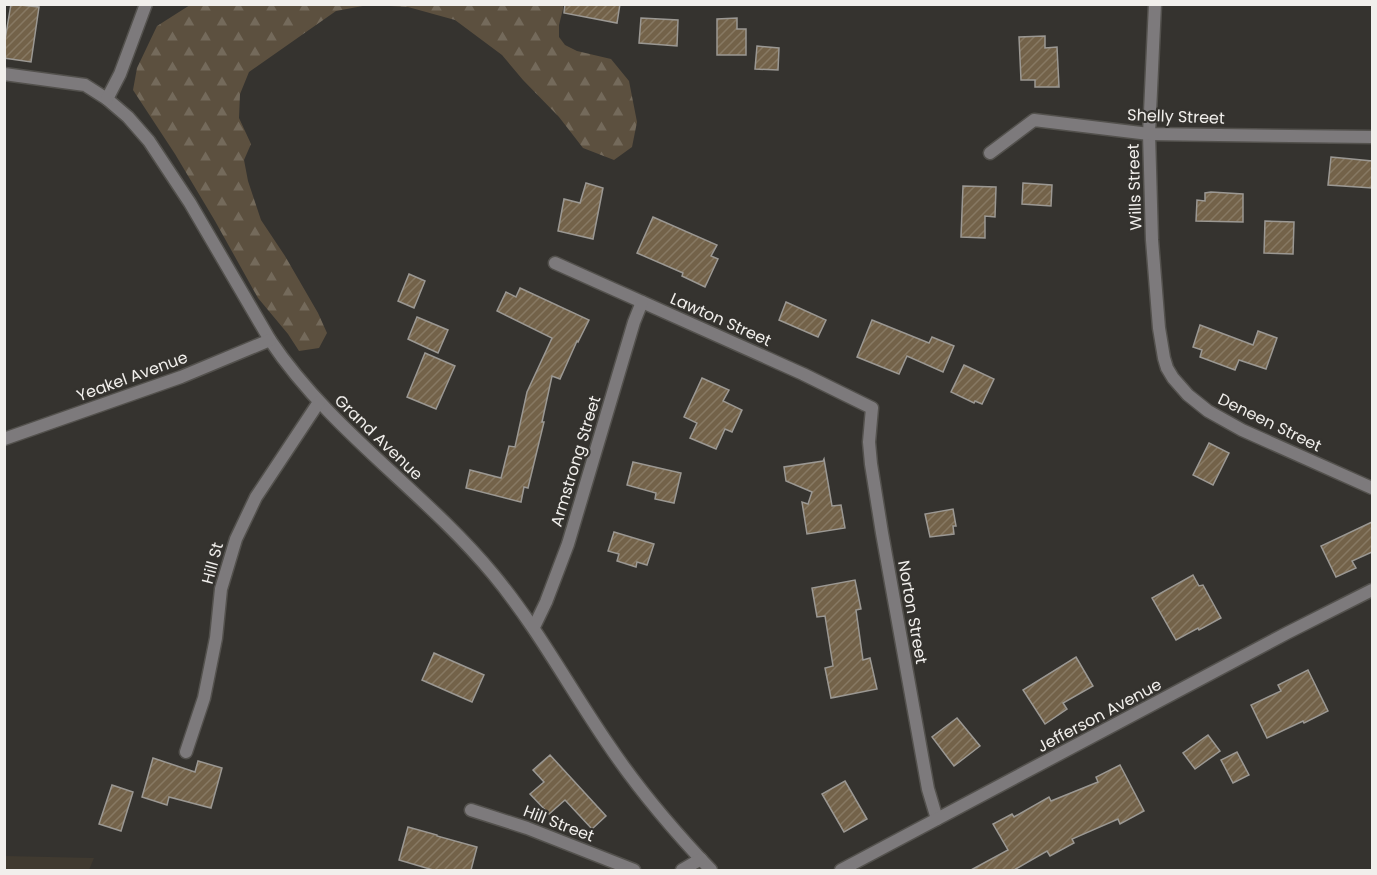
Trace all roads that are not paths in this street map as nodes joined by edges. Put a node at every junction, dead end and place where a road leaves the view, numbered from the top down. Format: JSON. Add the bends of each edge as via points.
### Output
{"nodes":[{"id":1,"x":146,"y":4,"type":"edge"},
{"id":2,"x":1155,"y":4,"type":"edge"},
{"id":3,"x":4,"y":74,"type":"edge"},
{"id":4,"x":107,"y":99,"type":"junction"},
{"id":5,"x":1149,"y":134,"type":"junction"},
{"id":6,"x":1372,"y":137,"type":"edge"},
{"id":7,"x":990,"y":153,"type":"dead end"},
{"id":8,"x":555,"y":264,"type":"dead end"},
{"id":9,"x":642,"y":302,"type":"junction"},
{"id":10,"x":270,"y":340,"type":"junction"},
{"id":11,"x":1167,"y":368,"type":"joint"},
{"id":12,"x":319,"y":402,"type":"junction"},
{"id":13,"x":872,"y":408,"type":"joint"},
{"id":14,"x":4,"y":439,"type":"edge"},
{"id":15,"x":1372,"y":488,"type":"edge"},
{"id":16,"x":1372,"y":590,"type":"edge"},
{"id":17,"x":534,"y":627,"type":"junction"},
{"id":18,"x":186,"y":752,"type":"dead end"},
{"id":19,"x":471,"y":810,"type":"dead end"},
{"id":20,"x":937,"y":819,"type":"junction"},
{"id":21,"x":701,"y":859,"type":"junction"},
{"id":22,"x":634,"y":870,"type":"edge"},
{"id":23,"x":682,"y":870,"type":"edge"},
{"id":24,"x":711,"y":870,"type":"edge"},
{"id":25,"x":841,"y":870,"type":"edge"}],
"edges":[{"from":1,"to":4,"type":"street"},
{"from":2,"to":5,"type":"street","name":"Wills Street"},
{"from":3,"to":4,"type":"street","name":"Grand Avenue","via":[[85,85]]},
{"from":4,"to":10,"type":"street","name":"Grand Avenue","via":[[149,141]]},
{"from":5,"to":6,"type":"street","name":"Shelly Street"},
{"from":5,"to":7,"type":"street","name":"Shelly Street","via":[[1034,120]]},
{"from":5,"to":11,"type":"street","name":"Wills Street","via":[[1152,240],[1158,317]]},
{"from":8,"to":9,"type":"street","name":"Lawton Street"},
{"from":9,"to":13,"type":"street","name":"Lawton Street"},
{"from":9,"to":17,"type":"street","name":"Armstrong Street","via":[[568,544]]},
{"from":10,"to":12,"type":"street","name":"Grand Avenue"},
{"from":10,"to":14,"type":"street","name":"Yeakel Avenue","via":[[181,377]]},
{"from":11,"to":15,"type":"street","name":"Deneen Street","via":[[1188,395],[1208,411]]},
{"from":12,"to":17,"type":"street","name":"Grand Avenue","via":[[466,544]]},
{"from":12,"to":18,"type":"street","name":"Hill St","via":[[256,498],[236,539],[221,589],[204,698]]},
{"from":13,"to":20,"type":"street","name":"Norton Street","via":[[872,476],[928,789]]},
{"from":16,"to":20,"type":"street","name":"Jefferson Avenue"},
{"from":17,"to":21,"type":"street","name":"Grand Avenue","via":[[608,744]]},
{"from":19,"to":22,"type":"street","name":"Hill Street"},
{"from":20,"to":25,"type":"street","name":"Jefferson Avenue"},
{"from":21,"to":23,"type":"street"},
{"from":21,"to":24,"type":"street","name":"Grand Avenue"}]}
